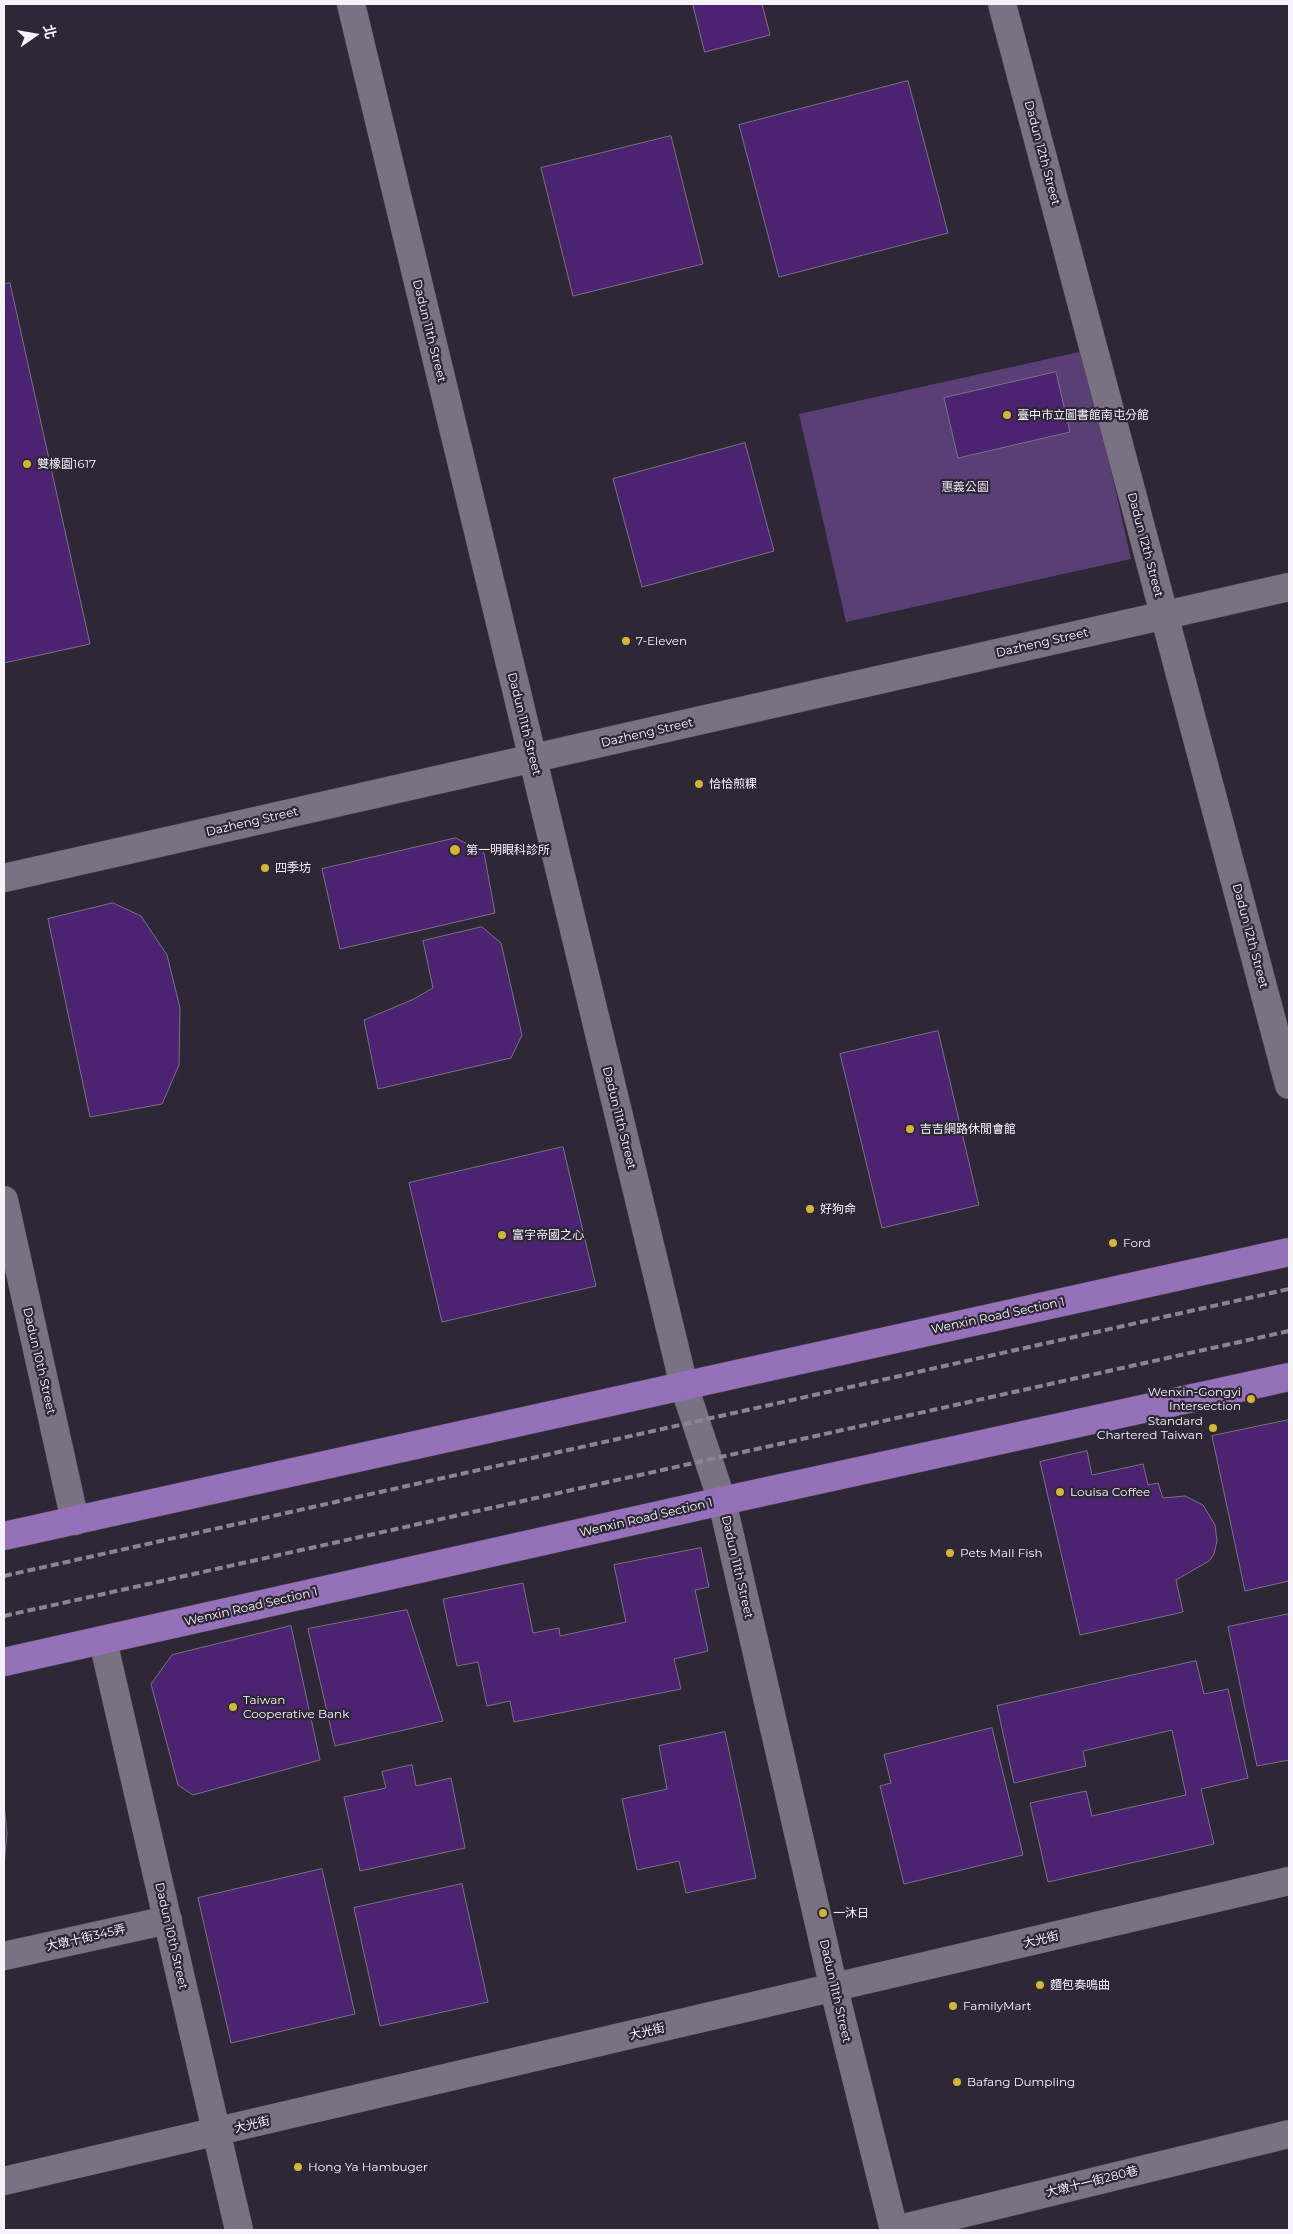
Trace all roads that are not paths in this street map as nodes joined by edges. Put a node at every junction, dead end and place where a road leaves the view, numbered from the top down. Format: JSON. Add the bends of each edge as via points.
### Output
{"nodes":[{"id":1,"x":351,"y":4,"type":"edge"},
{"id":2,"x":1002,"y":4,"type":"edge"},
{"id":3,"x":1289,"y":587,"type":"edge"},
{"id":4,"x":1164,"y":615,"type":"junction"},
{"id":5,"x":532,"y":758,"type":"junction"},
{"id":6,"x":4,"y":878,"type":"edge"},
{"id":7,"x":1289,"y":1085,"type":"edge"},
{"id":8,"x":4,"y":1200,"type":"edge"},
{"id":9,"x":1289,"y":1252,"type":"edge"},
{"id":10,"x":1289,"y":1377,"type":"edge"},
{"id":11,"x":684,"y":1386,"type":"junction"},
{"id":12,"x":722,"y":1501,"type":"junction"},
{"id":13,"x":75,"y":1521,"type":"junction"},
{"id":14,"x":4,"y":1536,"type":"edge"},
{"id":15,"x":103,"y":1641,"type":"junction"},
{"id":16,"x":4,"y":1662,"type":"edge"},
{"id":17,"x":1289,"y":1880,"type":"edge"},
{"id":18,"x":168,"y":1920,"type":"junction"},
{"id":19,"x":4,"y":1956,"type":"edge"},
{"id":20,"x":834,"y":1989,"type":"junction"},
{"id":21,"x":217,"y":2133,"type":"junction"},
{"id":22,"x":1289,"y":2134,"type":"edge"},
{"id":23,"x":4,"y":2181,"type":"edge"},
{"id":24,"x":239,"y":2230,"type":"edge"},
{"id":25,"x":894,"y":2230,"type":"edge"}],
"edges":[{"from":1,"to":5,"type":"street","name":"Dadun 11th Street"},
{"from":2,"to":4,"type":"street","name":"Dadun 12th Street"},
{"from":3,"to":4,"type":"street","name":"Dazheng Street"},
{"from":4,"to":5,"type":"street","name":"Dazheng Street"},
{"from":4,"to":7,"type":"street","name":"Dadun 12th Street"},
{"from":5,"to":6,"type":"street","name":"Dazheng Street"},
{"from":5,"to":11,"type":"street","name":"Dadun 11th Street"},
{"from":8,"to":13,"type":"street","name":"Dadun 10th Street"},
{"from":9,"to":11,"type":"main road","name":"Wenxin Road Section 1"},
{"from":10,"to":12,"type":"main road","name":"Wenxin Road Section 1"},
{"from":11,"to":12,"type":"street","name":"Dadun 11th Street"},
{"from":11,"to":13,"type":"main road","name":"Wenxin Road Section 1"},
{"from":12,"to":15,"type":"main road","name":"Wenxin Road Section 1"},
{"from":12,"to":20,"type":"street","name":"Dadun 11th Street"},
{"from":13,"to":14,"type":"main road","name":"Wenxin Road Section 1"},
{"from":15,"to":16,"type":"main road","name":"Wenxin Road Section 1"},
{"from":15,"to":18,"type":"street","name":"Dadun 10th Street"},
{"from":17,"to":20,"type":"street","name":"大光街"},
{"from":18,"to":19,"type":"street","name":"大墩十街345弄"},
{"from":18,"to":21,"type":"street","name":"Dadun 10th Street"},
{"from":20,"to":21,"type":"street","name":"大光街"},
{"from":20,"to":25,"type":"street","name":"Dadun 11th Street"},
{"from":21,"to":23,"type":"street","name":"大光街"},
{"from":21,"to":24,"type":"street","name":"Dadun 10th Street"},
{"from":22,"to":25,"type":"street","name":"大墩十一街280巷"}]}
